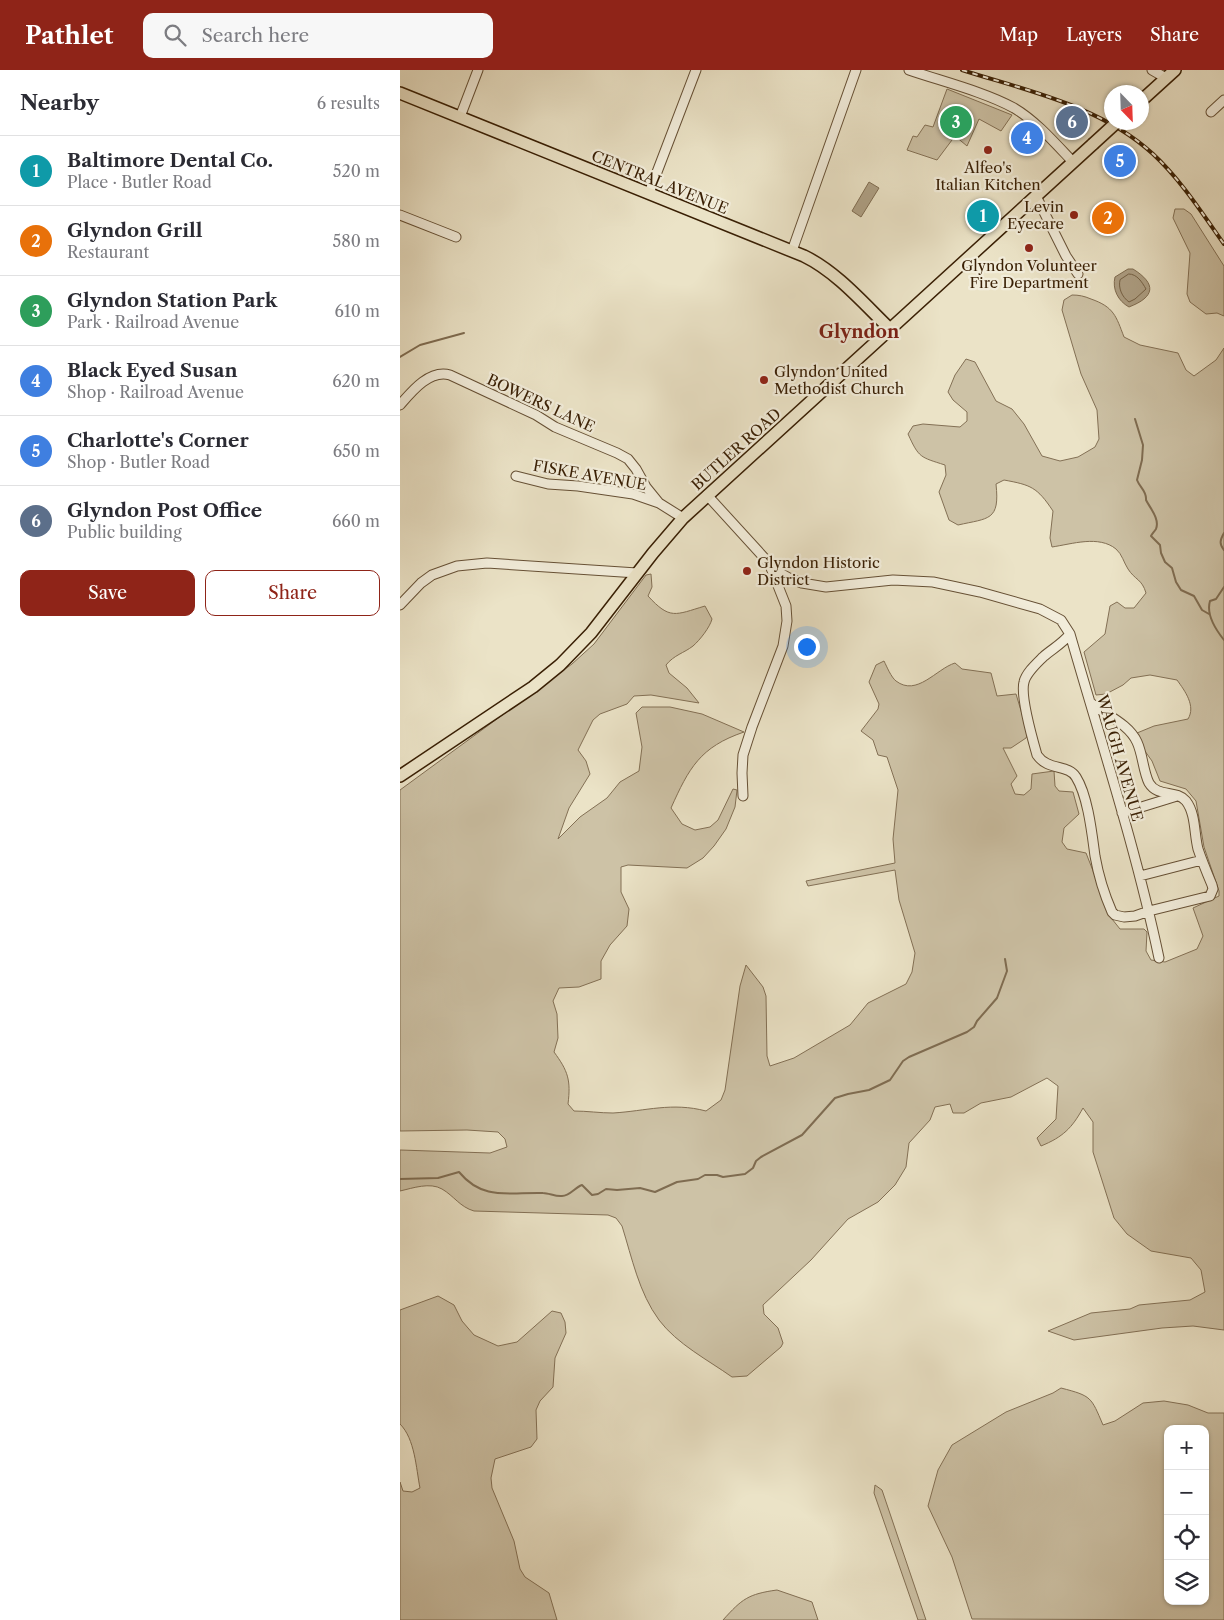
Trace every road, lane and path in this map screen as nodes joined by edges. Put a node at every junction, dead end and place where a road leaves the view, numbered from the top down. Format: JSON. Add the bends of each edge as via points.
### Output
{"nodes":[{"id":1,"x":478,"y":70,"type":"edge"},
{"id":2,"x":696,"y":70,"type":"edge"},
{"id":3,"x":856,"y":70,"type":"edge"},
{"id":4,"x":909,"y":70,"type":"edge"},
{"id":5,"x":1152,"y":70,"type":"edge"},
{"id":6,"x":1175,"y":70,"type":"edge"},
{"id":7,"x":1166,"y":78,"type":"junction"},
{"id":8,"x":400,"y":93,"type":"edge"},
{"id":9,"x":1149,"y":93,"type":"edge"},
{"id":10,"x":1224,"y":100,"type":"edge"},
{"id":11,"x":1211,"y":112,"type":"dead end"},
{"id":12,"x":460,"y":117,"type":"junction"},
{"id":13,"x":1107,"y":130,"type":"edge"},
{"id":14,"x":1073,"y":162,"type":"junction"},
{"id":15,"x":649,"y":193,"type":"junction"},
{"id":16,"x":1036,"y":196,"type":"junction"},
{"id":17,"x":400,"y":215,"type":"edge"},
{"id":18,"x":456,"y":237,"type":"dead end"},
{"id":19,"x":792,"y":251,"type":"junction"},
{"id":20,"x":1078,"y":274,"type":"dead end"},
{"id":21,"x":890,"y":330,"type":"junction"},
{"id":22,"x":400,"y":405,"type":"edge"},
{"id":23,"x":516,"y":476,"type":"dead end"},
{"id":24,"x":707,"y":495,"type":"junction"},
{"id":25,"x":659,"y":503,"type":"junction"},
{"id":26,"x":683,"y":518,"type":"junction"},
{"id":27,"x":769,"y":563,"type":"junction"},
{"id":28,"x":637,"y":574,"type":"junction"},
{"id":29,"x":400,"y":605,"type":"edge"},
{"id":30,"x":1070,"y":634,"type":"junction"},
{"id":31,"x":1091,"y":703,"type":"junction"},
{"id":32,"x":400,"y":776,"type":"edge"},
{"id":33,"x":743,"y":796,"type":"dead end"},
{"id":34,"x":1178,"y":796,"type":"junction"},
{"id":35,"x":1122,"y":813,"type":"junction"},
{"id":36,"x":1202,"y":860,"type":"junction"},
{"id":37,"x":1140,"y":876,"type":"junction"},
{"id":38,"x":1149,"y":910,"type":"junction"},
{"id":39,"x":1159,"y":958,"type":"dead end"}],
"edges":[{"from":1,"to":12,"type":"street"},
{"from":2,"to":15,"type":"street"},
{"from":3,"to":19,"type":"street"},
{"from":4,"to":14,"type":"street","via":[[1014,108]]},
{"from":5,"to":7,"type":"street"},
{"from":6,"to":7,"type":"main road"},
{"from":7,"to":9,"type":"main road"},
{"from":8,"to":12,"type":"main road","name":"CENTRAL AVENUE"},
{"from":10,"to":11,"type":"street"},
{"from":12,"to":15,"type":"main road","name":"CENTRAL AVENUE"},
{"from":13,"to":14,"type":"main road","name":"BUTLER ROAD","bridge":true},
{"from":14,"to":16,"type":"main road","name":"BUTLER ROAD"},
{"from":15,"to":19,"type":"main road","name":"CENTRAL AVENUE"},
{"from":16,"to":20,"type":"street"},
{"from":16,"to":21,"type":"main road","name":"BUTLER ROAD"},
{"from":17,"to":18,"type":"street"},
{"from":19,"to":21,"type":"main road","name":"CENTRAL AVENUE","via":[[825,269]]},
{"from":21,"to":24,"type":"main road","name":"BUTLER ROAD"},
{"from":22,"to":25,"type":"street","name":"BOWERS LANE","via":[[431,376],[450,375],[555,427],[617,452],[628,459]]},
{"from":23,"to":25,"type":"street","name":"FISKE AVENUE","via":[[548,484],[634,494]]},
{"from":24,"to":26,"type":"main road","name":"BUTLER ROAD"},
{"from":24,"to":27,"type":"street"},
{"from":25,"to":26,"type":"street","name":"FISKE AVENUE"},
{"from":26,"to":28,"type":"main road","name":"BUTLER ROAD"},
{"from":27,"to":30,"type":"street","name":"WAUGH AVENUE","via":[[789,578],[816,586],[893,580],[934,582],[980,592],[1049,613],[1062,620]]},
{"from":27,"to":33,"type":"street","via":[[786,606],[787,622],[783,646],[743,755]]},
{"from":28,"to":29,"type":"street","via":[[487,563],[457,566],[432,575]]},
{"from":28,"to":32,"type":"main road","name":"BUTLER ROAD","via":[[586,638],[547,676]]},
{"from":30,"to":31,"type":"street","name":"WAUGH AVENUE"},
{"from":30,"to":38,"type":"street","via":[[1026,676],[1024,683],[1037,755],[1047,764],[1068,770],[1078,780],[1093,832],[1096,858],[1110,906],[1116,915],[1129,916]]},
{"from":31,"to":34,"type":"street","via":[[1132,734],[1154,789]]},
{"from":31,"to":35,"type":"street","name":"WAUGH AVENUE"},
{"from":34,"to":35,"type":"street"},
{"from":34,"to":36,"type":"street","via":[[1190,808]]},
{"from":35,"to":37,"type":"street","name":"WAUGH AVENUE"},
{"from":36,"to":37,"type":"street"},
{"from":36,"to":38,"type":"street","via":[[1213,889],[1210,896]]},
{"from":37,"to":38,"type":"street","name":"WAUGH AVENUE"},
{"from":38,"to":39,"type":"street","name":"WAUGH AVENUE"}]}
